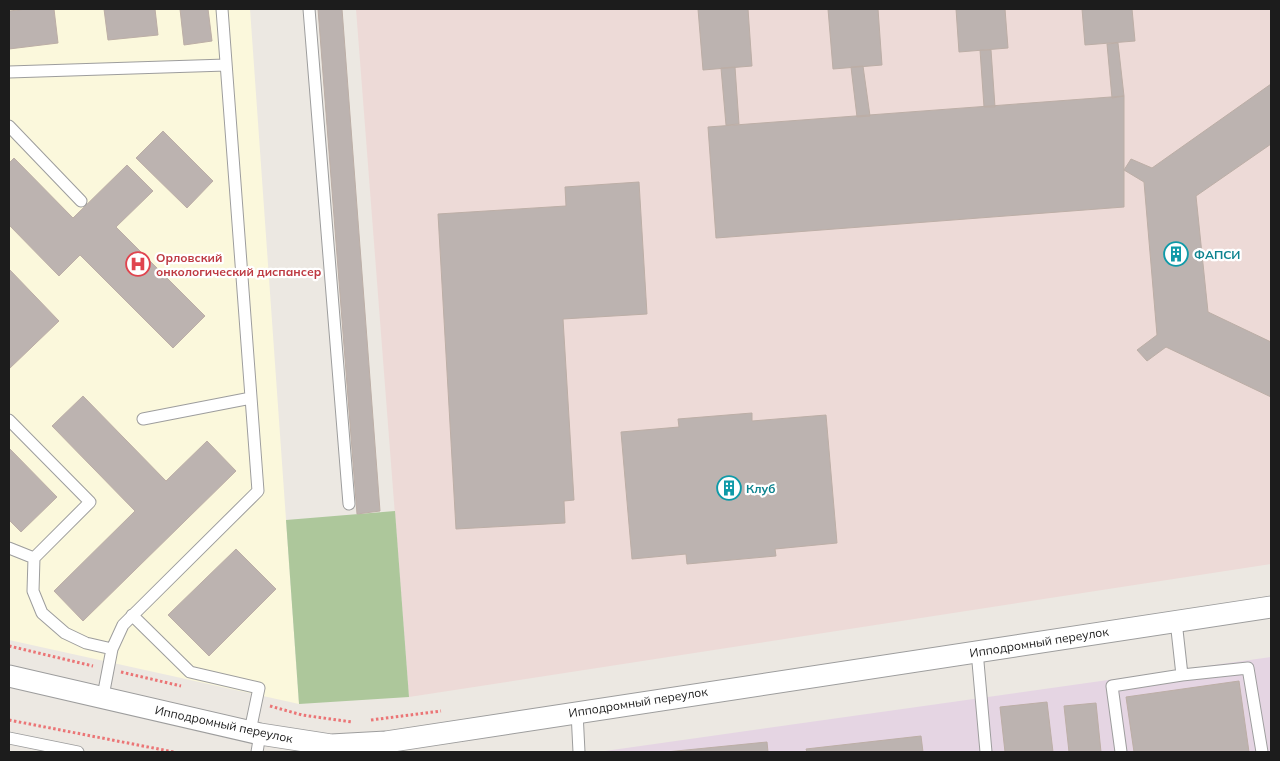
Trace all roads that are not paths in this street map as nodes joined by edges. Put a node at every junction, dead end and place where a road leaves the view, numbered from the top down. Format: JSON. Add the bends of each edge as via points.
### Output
{"nodes":[{"id":1,"x":222,"y":9,"type":"edge"},
{"id":2,"x":309,"y":9,"type":"edge"},
{"id":3,"x":226,"y":65,"type":"junction"},
{"id":4,"x":9,"y":72,"type":"edge"},
{"id":5,"x":9,"y":126,"type":"edge"},
{"id":6,"x":81,"y":201,"type":"dead end"},
{"id":7,"x":251,"y":398,"type":"junction"},
{"id":8,"x":144,"y":419,"type":"dead end"},
{"id":9,"x":9,"y":420,"type":"edge"},
{"id":10,"x":349,"y":504,"type":"dead end"},
{"id":11,"x":9,"y":548,"type":"edge"},
{"id":12,"x":34,"y":558,"type":"junction"},
{"id":13,"x":1271,"y":606,"type":"edge"},
{"id":14,"x":132,"y":615,"type":"junction"},
{"id":15,"x":1176,"y":621,"type":"junction"},
{"id":16,"x":112,"y":648,"type":"junction"},
{"id":17,"x":977,"y":651,"type":"junction"},
{"id":18,"x":1182,"y":675,"type":"junction"},
{"id":19,"x":9,"y":676,"type":"edge"},
{"id":20,"x":103,"y":696,"type":"junction"},
{"id":21,"x":576,"y":712,"type":"junction"},
{"id":22,"x":9,"y":738,"type":"edge"},
{"id":23,"x":256,"y":739,"type":"edge"},
{"id":24,"x":78,"y":752,"type":"edge"},
{"id":25,"x":579,"y":752,"type":"edge"},
{"id":26,"x":986,"y":752,"type":"edge"},
{"id":27,"x":1122,"y":752,"type":"edge"},
{"id":28,"x":1262,"y":752,"type":"edge"}],
"edges":[{"from":1,"to":3,"type":"lane"},
{"from":2,"to":10,"type":"lane"},
{"from":3,"to":4,"type":"lane"},
{"from":3,"to":7,"type":"lane"},
{"from":5,"to":6,"type":"lane"},
{"from":7,"to":8,"type":"lane"},
{"from":7,"to":14,"type":"lane","via":[[258,491]]},
{"from":9,"to":12,"type":"lane","via":[[90,502]]},
{"from":11,"to":12,"type":"lane"},
{"from":12,"to":16,"type":"lane","via":[[33,591],[42,612],[65,634],[86,643]]},
{"from":13,"to":15,"type":"street","name":"Ипподромный переулок"},
{"from":14,"to":16,"type":"lane","via":[[122,625]]},
{"from":14,"to":23,"type":"lane","via":[[190,672],[259,688],[255,703]]},
{"from":15,"to":17,"type":"street","name":"Ипподромный переулок"},
{"from":15,"to":18,"type":"lane"},
{"from":16,"to":20,"type":"lane"},
{"from":17,"to":21,"type":"street","name":"Ипподромный переулок"},
{"from":17,"to":26,"type":"lane"},
{"from":18,"to":27,"type":"lane","via":[[1112,686]]},
{"from":18,"to":28,"type":"lane","via":[[1248,668]]},
{"from":19,"to":20,"type":"street","name":"Ипподромный переулок"},
{"from":20,"to":23,"type":"street","name":"Ипподромный переулок"},
{"from":21,"to":23,"type":"street","name":"Ипподромный переулок","via":[[386,742],[331,745]]},
{"from":21,"to":25,"type":"lane"},
{"from":22,"to":24,"type":"lane"}]}
